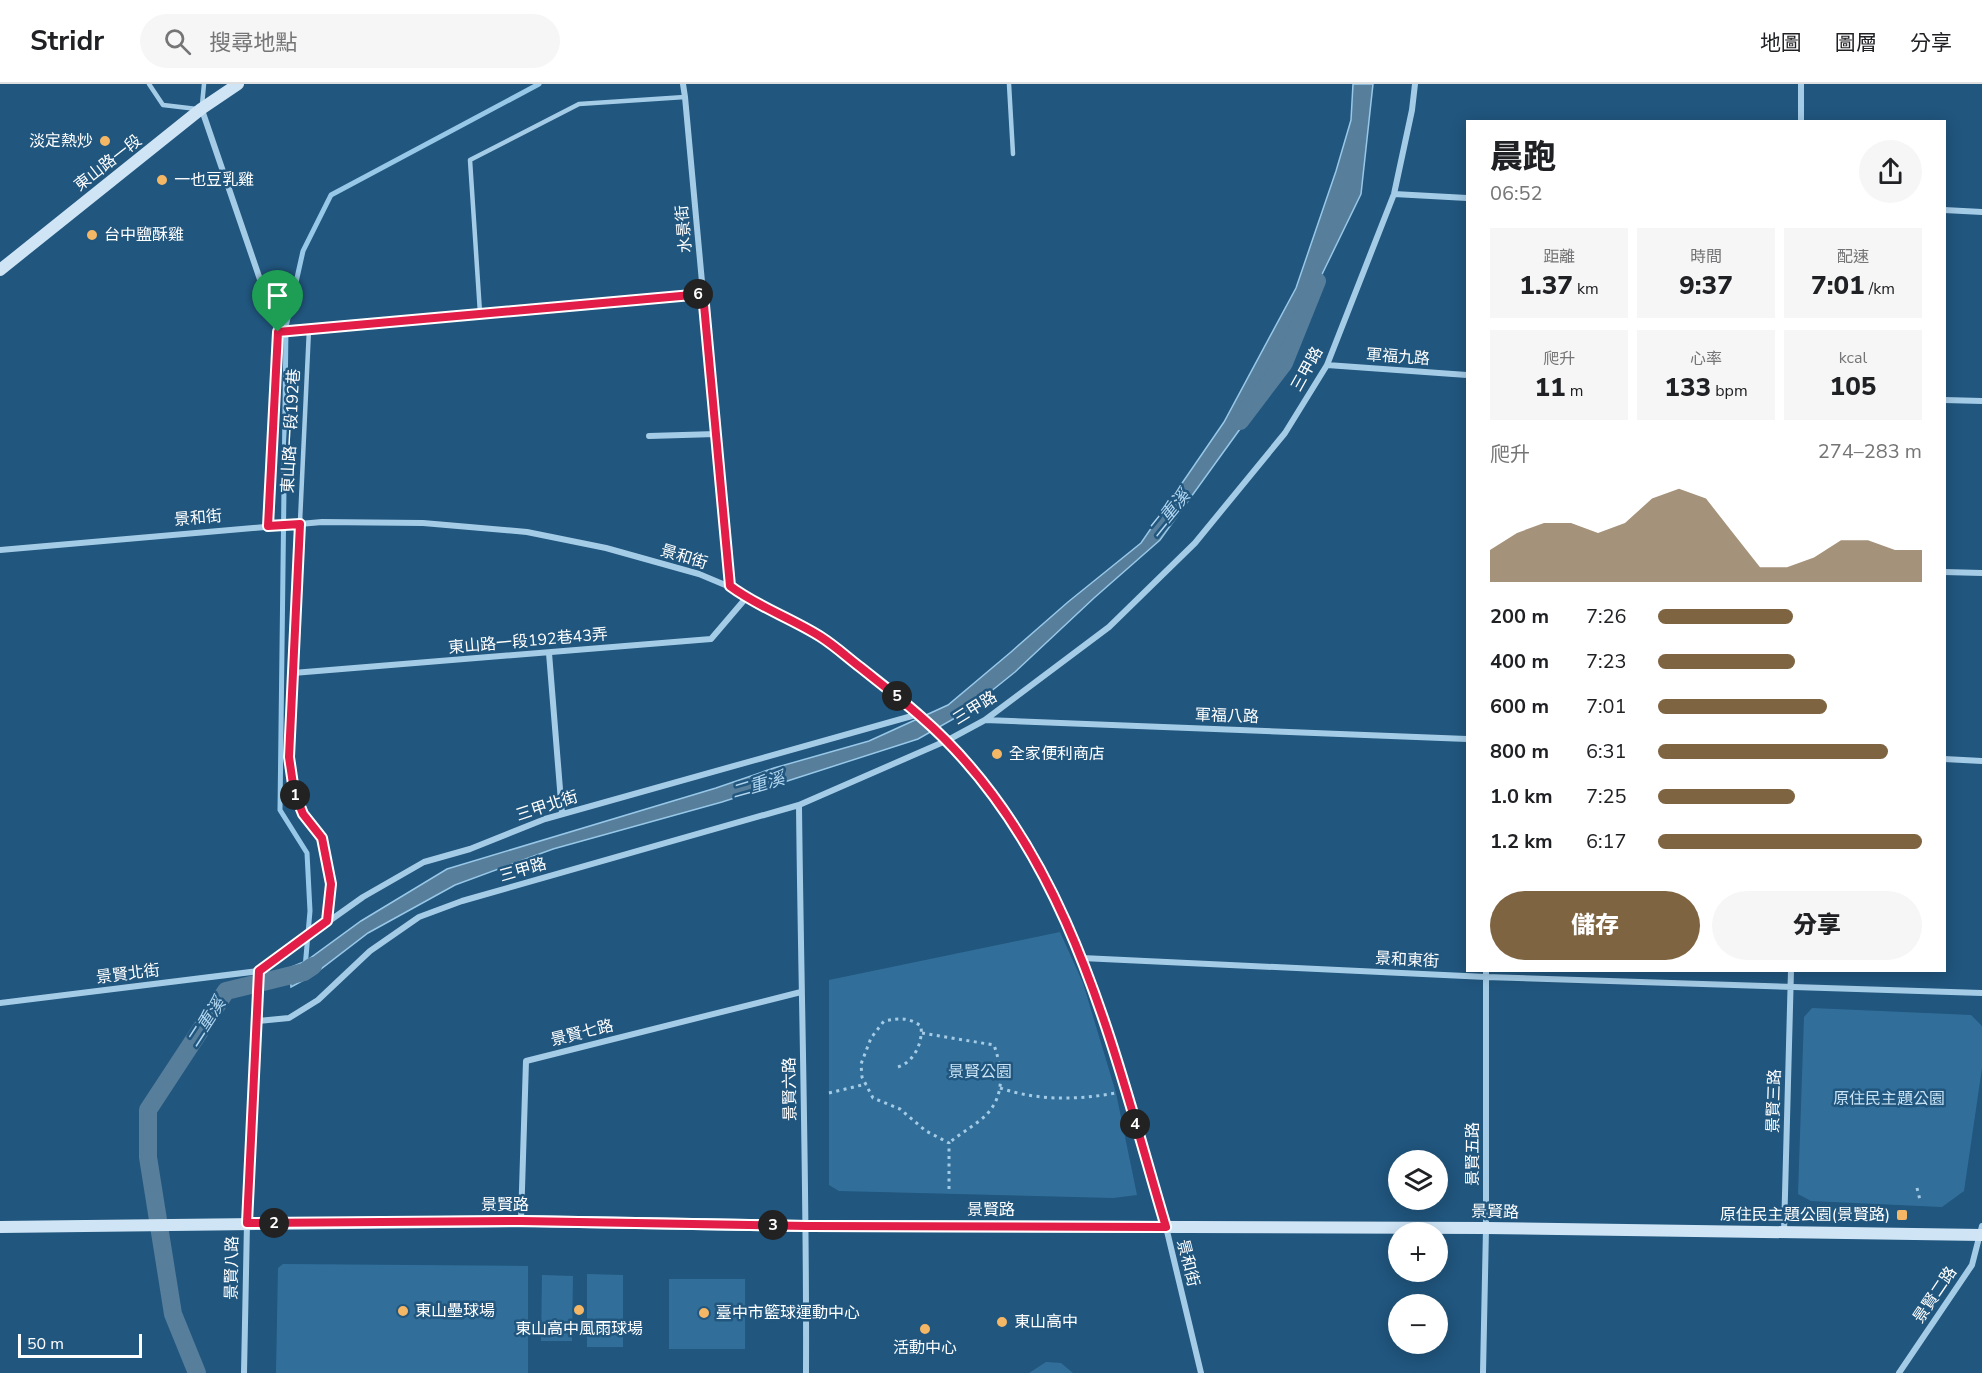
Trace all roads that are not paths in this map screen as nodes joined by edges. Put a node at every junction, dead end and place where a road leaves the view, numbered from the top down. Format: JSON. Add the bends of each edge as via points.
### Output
{"nodes":[{"id":1,"x":149,"y":84,"type":"edge"},
{"id":2,"x":204,"y":84,"type":"edge"},
{"id":3,"x":238,"y":84,"type":"edge"},
{"id":4,"x":683,"y":84,"type":"edge"},
{"id":5,"x":1009,"y":84,"type":"edge"},
{"id":6,"x":1415,"y":84,"type":"edge"},
{"id":7,"x":1801,"y":84,"type":"edge"},
{"id":8,"x":686,"y":97,"type":"junction"},
{"id":9,"x":201,"y":109,"type":"junction"},
{"id":10,"x":1801,"y":120,"type":"edge"},
{"id":11,"x":1013,"y":154,"type":"dead end"},
{"id":12,"x":1394,"y":194,"type":"junction"},
{"id":13,"x":1466,"y":198,"type":"edge"},
{"id":14,"x":1946,"y":210,"type":"edge"},
{"id":15,"x":1982,"y":212,"type":"edge"},
{"id":16,"x":0,"y":270,"type":"edge"},
{"id":17,"x":703,"y":294,"type":"junction"},
{"id":18,"x":480,"y":313,"type":"junction"},
{"id":19,"x":309,"y":329,"type":"junction"},
{"id":20,"x":278,"y":332,"type":"junction"},
{"id":21,"x":1327,"y":365,"type":"junction"},
{"id":22,"x":1466,"y":375,"type":"edge"},
{"id":23,"x":1946,"y":400,"type":"edge"},
{"id":24,"x":1982,"y":401,"type":"edge"},
{"id":25,"x":716,"y":434,"type":"junction"},
{"id":26,"x":649,"y":436,"type":"dead end"},
{"id":27,"x":300,"y":524,"type":"junction"},
{"id":28,"x":268,"y":526,"type":"junction"},
{"id":29,"x":0,"y":550,"type":"edge"},
{"id":30,"x":1946,"y":572,"type":"edge"},
{"id":31,"x":1982,"y":573,"type":"edge"},
{"id":32,"x":730,"y":586,"type":"junction"},
{"id":33,"x":746,"y":598,"type":"junction"},
{"id":34,"x":549,"y":653,"type":"junction"},
{"id":35,"x":293,"y":673,"type":"junction"},
{"id":36,"x":919,"y":714,"type":"junction"},
{"id":37,"x":985,"y":720,"type":"junction"},
{"id":38,"x":1466,"y":739,"type":"edge"},
{"id":39,"x":948,"y":740,"type":"junction"},
{"id":40,"x":1946,"y":759,"type":"edge"},
{"id":41,"x":1982,"y":761,"type":"edge"},
{"id":42,"x":799,"y":805,"type":"junction"},
{"id":43,"x":562,"y":814,"type":"junction"},
{"id":44,"x":327,"y":921,"type":"junction"},
{"id":45,"x":1082,"y":958,"type":"junction"},
{"id":46,"x":259,"y":971,"type":"junction"},
{"id":47,"x":1791,"y":972,"type":"edge"},
{"id":48,"x":1486,"y":974,"type":"edge"},
{"id":49,"x":1791,"y":987,"type":"junction"},
{"id":50,"x":801,"y":992,"type":"junction"},
{"id":51,"x":1982,"y":993,"type":"edge"},
{"id":52,"x":0,"y":1004,"type":"edge"},
{"id":53,"x":258,"y":1021,"type":"junction"},
{"id":54,"x":521,"y":1221,"type":"junction"},
{"id":55,"x":247,"y":1223,"type":"junction"},
{"id":56,"x":807,"y":1226,"type":"junction"},
{"id":57,"x":0,"y":1227,"type":"edge"},
{"id":58,"x":1166,"y":1227,"type":"junction"},
{"id":59,"x":1486,"y":1228,"type":"junction"},
{"id":60,"x":1784,"y":1232,"type":"junction"},
{"id":61,"x":1982,"y":1232,"type":"edge"},
{"id":62,"x":244,"y":1373,"type":"edge"},
{"id":63,"x":806,"y":1373,"type":"edge"},
{"id":64,"x":1201,"y":1373,"type":"edge"},
{"id":65,"x":1483,"y":1373,"type":"edge"},
{"id":66,"x":1899,"y":1373,"type":"edge"}],
"edges":[{"from":1,"to":9,"type":"lane","via":[[163,105]]},
{"from":2,"to":9,"type":"lane"},
{"from":3,"to":9,"type":"street","name":"東山路一段"},
{"from":4,"to":8,"type":"street","name":"水景街"},
{"from":5,"to":11,"type":"lane"},
{"from":6,"to":12,"type":"street","name":"三甲路"},
{"from":7,"to":10,"type":"street"},
{"from":8,"to":17,"type":"street","name":"水景街"},
{"from":8,"to":18,"type":"lane","via":[[579,104],[470,160]]},
{"from":9,"to":16,"type":"street","name":"東山路一段"},
{"from":9,"to":20,"type":"street","name":"東山路一段192巷"},
{"from":12,"to":13,"type":"street"},
{"from":12,"to":21,"type":"street","name":"三甲路"},
{"from":14,"to":15,"type":"street"},
{"from":17,"to":18,"type":"street"},
{"from":17,"to":25,"type":"street","name":"水景街"},
{"from":18,"to":19,"type":"street"},
{"from":19,"to":20,"type":"street"},
{"from":19,"to":27,"type":"lane","name":"東山路一段192巷"},
{"from":20,"to":28,"type":"lane","name":"東山路一段192巷"},
{"from":21,"to":22,"type":"street","name":"軍福九路"},
{"from":21,"to":37,"type":"street","name":"三甲路","via":[[1285,432],[1195,543],[1109,627]]},
{"from":23,"to":24,"type":"street"},
{"from":25,"to":26,"type":"street"},
{"from":25,"to":32,"type":"street","name":"水景街"},
{"from":27,"to":28,"type":"street","name":"景和街"},
{"from":27,"to":32,"type":"street","name":"景和街","via":[[423,523],[527,532],[606,548]]},
{"from":27,"to":35,"type":"lane","name":"東山路一段192巷"},
{"from":28,"to":29,"type":"street","name":"景和街"},
{"from":30,"to":31,"type":"street"},
{"from":32,"to":33,"type":"street","name":"景和街"},
{"from":33,"to":34,"type":"street","name":"東山路一段192巷43弄","via":[[711,639]]},
{"from":33,"to":36,"type":"street","name":"景和街","via":[[823,638]]},
{"from":34,"to":35,"type":"street","name":"東山路一段192巷43弄"},
{"from":34,"to":43,"type":"street"},
{"from":35,"to":44,"type":"lane","name":"東山路一段192巷","via":[[289,757],[294,791],[303,814],[322,838],[331,884]]},
{"from":36,"to":39,"type":"street","name":"景和街"},
{"from":36,"to":43,"type":"street","name":"三甲北街"},
{"from":37,"to":38,"type":"street","name":"軍福八路"},
{"from":37,"to":39,"type":"street","name":"三甲路"},
{"from":39,"to":42,"type":"street","name":"三甲路"},
{"from":39,"to":45,"type":"street","name":"景和街","via":[[1026,842]]},
{"from":40,"to":41,"type":"street"},
{"from":42,"to":50,"type":"street","name":"景賢六路"},
{"from":42,"to":53,"type":"street","name":"三甲路","via":[[462,901],[419,917],[370,951],[318,1000],[289,1018]]},
{"from":43,"to":44,"type":"street","name":"三甲北街","via":[[424,862]]},
{"from":44,"to":46,"type":"street","name":"三甲北街"},
{"from":45,"to":48,"type":"street","name":"景和東街"},
{"from":45,"to":58,"type":"street","name":"景和街","via":[[1098,999]]},
{"from":46,"to":52,"type":"street","name":"景賢北街"},
{"from":46,"to":53,"type":"street"},
{"from":47,"to":49,"type":"street","name":"景賢三路"},
{"from":48,"to":49,"type":"street","name":"景和東街"},
{"from":48,"to":59,"type":"street","name":"景賢五路"},
{"from":49,"to":51,"type":"street","name":"景和東街"},
{"from":49,"to":60,"type":"street","name":"景賢三路"},
{"from":50,"to":54,"type":"street","name":"景賢七路","via":[[526,1061]]},
{"from":50,"to":56,"type":"street","name":"景賢六路"},
{"from":53,"to":55,"type":"street","name":"景賢八路"},
{"from":54,"to":55,"type":"street","name":"景賢路"},
{"from":54,"to":56,"type":"street","name":"景賢路"},
{"from":55,"to":57,"type":"street","name":"景賢路"},
{"from":55,"to":62,"type":"street","name":"景賢八路"},
{"from":56,"to":58,"type":"street","name":"景賢路"},
{"from":56,"to":63,"type":"street","name":"景賢六路"},
{"from":58,"to":59,"type":"street","name":"景賢路"},
{"from":58,"to":64,"type":"street","name":"景和街"},
{"from":59,"to":60,"type":"street","name":"景賢路"},
{"from":59,"to":65,"type":"street","name":"景賢五路"},
{"from":60,"to":61,"type":"street","name":"景賢路"},
{"from":61,"to":66,"type":"street","name":"景賢二路","via":[[1972,1265]]}]}
